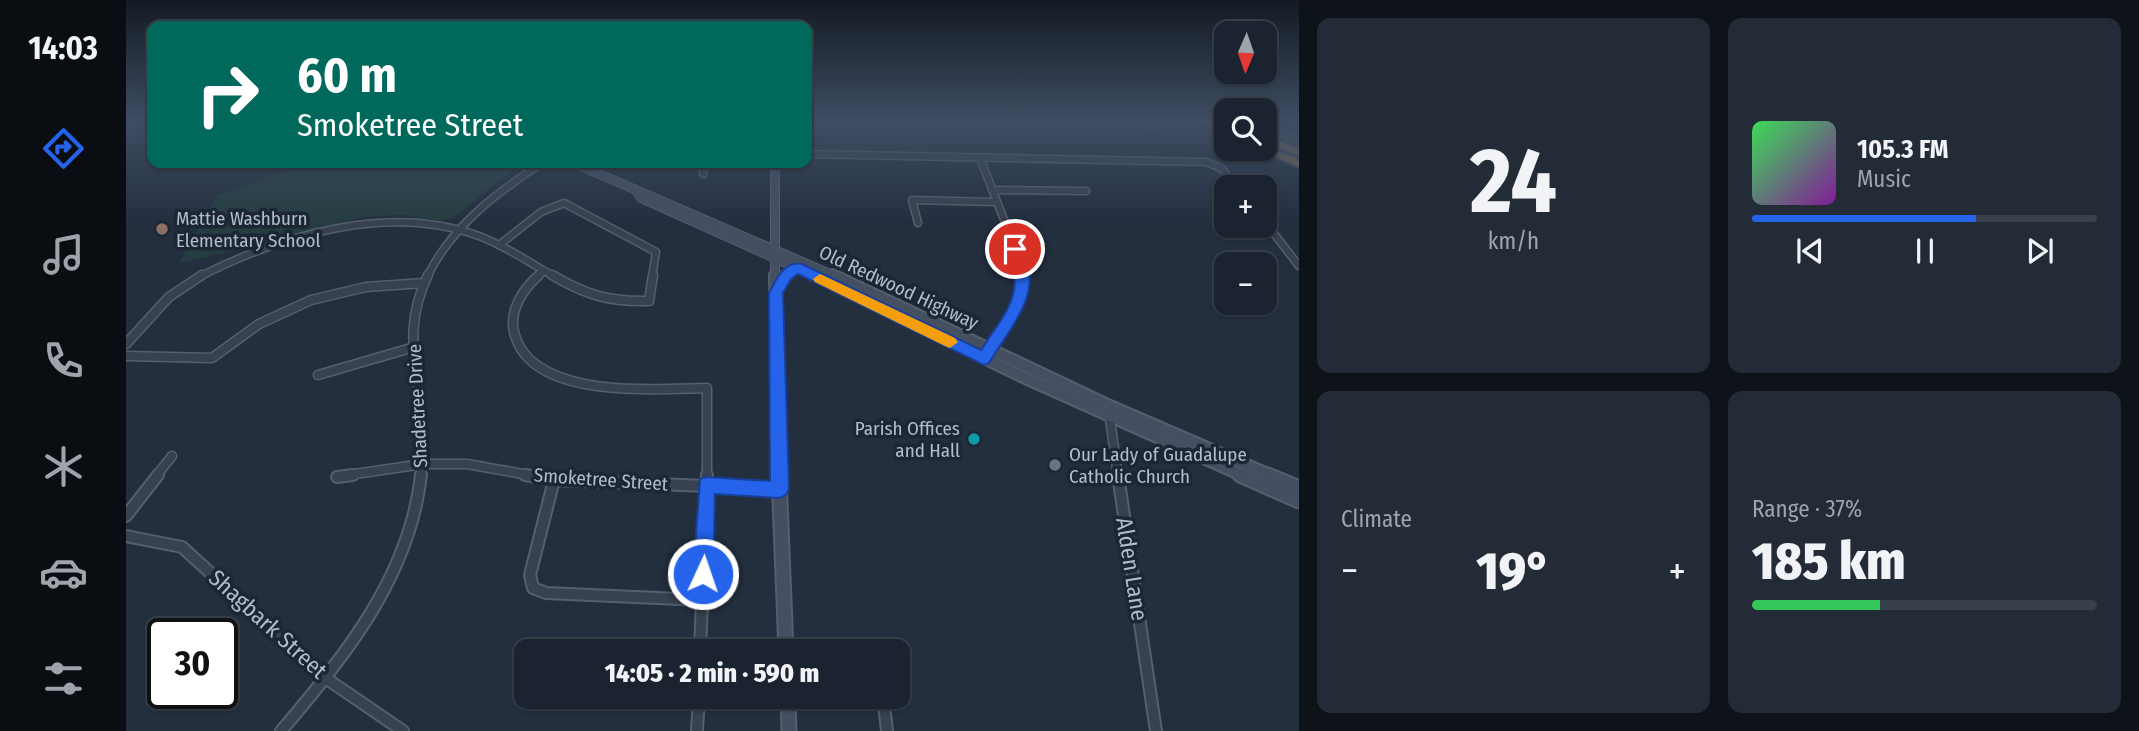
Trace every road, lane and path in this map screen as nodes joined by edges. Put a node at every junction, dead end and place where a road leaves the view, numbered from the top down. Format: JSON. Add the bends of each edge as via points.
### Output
{"nodes":[{"id":1,"x":855,"y":155,"type":"edge"},
{"id":2,"x":1280,"y":155,"type":"edge"},
{"id":3,"x":980,"y":158,"type":"junction"},
{"id":4,"x":1299,"y":164,"type":"edge"},
{"id":5,"x":534,"y":168,"type":"edge"},
{"id":6,"x":585,"y":168,"type":"edge"},
{"id":7,"x":704,"y":168,"type":"edge"},
{"id":8,"x":775,"y":168,"type":"edge"},
{"id":9,"x":703,"y":174,"type":"dead end"},
{"id":10,"x":1226,"y":175,"type":"edge"},
{"id":11,"x":992,"y":190,"type":"junction"},
{"id":12,"x":1086,"y":191,"type":"dead end"},
{"id":13,"x":997,"y":202,"type":"junction"},
{"id":14,"x":918,"y":223,"type":"dead end"},
{"id":15,"x":456,"y":230,"type":"junction"},
{"id":16,"x":1277,"y":237,"type":"edge"},
{"id":17,"x":499,"y":245,"type":"junction"},
{"id":18,"x":776,"y":252,"type":"junction"},
{"id":19,"x":1299,"y":265,"type":"edge"},
{"id":20,"x":797,"y":267,"type":"junction"},
{"id":21,"x":544,"y":271,"type":"junction"},
{"id":22,"x":424,"y":283,"type":"junction"},
{"id":23,"x":776,"y":293,"type":"junction"},
{"id":24,"x":126,"y":344,"type":"edge"},
{"id":25,"x":411,"y":348,"type":"junction"},
{"id":26,"x":990,"y":349,"type":"junction"},
{"id":27,"x":126,"y":356,"type":"edge"},
{"id":28,"x":984,"y":359,"type":"junction"},
{"id":29,"x":318,"y":375,"type":"dead end"},
{"id":30,"x":1110,"y":411,"type":"junction"},
{"id":31,"x":172,"y":456,"type":"dead end"},
{"id":32,"x":423,"y":464,"type":"junction"},
{"id":33,"x":337,"y":477,"type":"dead end"},
{"id":34,"x":554,"y":480,"type":"junction"},
{"id":35,"x":706,"y":485,"type":"junction"},
{"id":36,"x":1299,"y":488,"type":"edge"},
{"id":37,"x":780,"y":489,"type":"junction"},
{"id":38,"x":1299,"y":501,"type":"edge"},
{"id":39,"x":126,"y":516,"type":"edge"},
{"id":40,"x":126,"y":536,"type":"edge"},
{"id":41,"x":702,"y":600,"type":"junction"},
{"id":42,"x":700,"y":639,"type":"edge"},
{"id":43,"x":786,"y":639,"type":"edge"},
{"id":44,"x":327,"y":678,"type":"junction"},
{"id":45,"x":698,"y":709,"type":"edge"},
{"id":46,"x":788,"y":709,"type":"edge"},
{"id":47,"x":884,"y":709,"type":"edge"},
{"id":48,"x":281,"y":731,"type":"edge"},
{"id":49,"x":403,"y":731,"type":"edge"},
{"id":50,"x":697,"y":731,"type":"edge"},
{"id":51,"x":789,"y":731,"type":"edge"},
{"id":52,"x":887,"y":731,"type":"edge"},
{"id":53,"x":1156,"y":731,"type":"edge"}],
"edges":[{"from":1,"to":3,"type":"street"},
{"from":2,"to":4,"type":"highway"},
{"from":3,"to":10,"type":"street","via":[[1206,162]]},
{"from":3,"to":11,"type":"street"},
{"from":5,"to":15,"type":"street","name":"Shadetree Drive","via":[[496,192]]},
{"from":6,"to":18,"type":"main road","name":"Old Redwood Highway","via":[[635,190],[641,198]]},
{"from":7,"to":9,"type":"street"},
{"from":8,"to":18,"type":"main road"},
{"from":11,"to":12,"type":"street"},
{"from":11,"to":13,"type":"street"},
{"from":13,"to":14,"type":"street","via":[[912,200]]},
{"from":13,"to":26,"type":"street","via":[[1024,271],[1024,287]]},
{"from":15,"to":17,"type":"street"},
{"from":15,"to":22,"type":"street","name":"Shadetree Drive"},
{"from":15,"to":24,"type":"street","via":[[369,222],[337,226],[256,253],[186,285],[147,316]]},
{"from":16,"to":19,"type":"street"},
{"from":17,"to":21,"type":"street"},
{"from":17,"to":21,"type":"street","via":[[541,212],[564,203],[656,251],[649,301],[614,302],[580,291]]},
{"from":18,"to":20,"type":"main road","name":"Old Redwood Highway"},
{"from":18,"to":23,"type":"main road"},
{"from":18,"to":26,"type":"main road","name":"Old Redwood Highway"},
{"from":20,"to":23,"type":"main road","via":[[785,276]]},
{"from":20,"to":28,"type":"main road","name":"Old Redwood Highway"},
{"from":21,"to":35,"type":"street","via":[[522,293],[513,312],[513,337],[527,359],[547,374],[582,383],[707,388]]},
{"from":22,"to":25,"type":"street","name":"Shadetree Drive"},
{"from":22,"to":27,"type":"street","via":[[340,290],[292,307],[239,334],[212,358]]},
{"from":23,"to":37,"type":"main road"},
{"from":25,"to":29,"type":"street"},
{"from":25,"to":32,"type":"street","name":"Shadetree Drive"},
{"from":26,"to":28,"type":"street"},
{"from":26,"to":30,"type":"main road","name":"Old Redwood Highway"},
{"from":28,"to":30,"type":"main road","name":"Old Redwood Highway"},
{"from":30,"to":36,"type":"main road","name":"Old Redwood Highway"},
{"from":30,"to":38,"type":"main road","name":"Old Redwood Highway"},
{"from":30,"to":53,"type":"street","name":"Alden Lane"},
{"from":31,"to":39,"type":"street"},
{"from":32,"to":33,"type":"street","name":"Smoketree Street"},
{"from":32,"to":34,"type":"street","name":"Smoketree Street","via":[[467,464]]},
{"from":32,"to":44,"type":"street","name":"Shadetree Drive","via":[[417,503],[390,576]]},
{"from":34,"to":35,"type":"street","name":"Smoketree Street"},
{"from":34,"to":41,"type":"street","via":[[530,575],[533,588],[546,593]]},
{"from":35,"to":37,"type":"street","name":"Smoketree Street"},
{"from":35,"to":41,"type":"street"},
{"from":37,"to":43,"type":"main road"},
{"from":40,"to":44,"type":"street","name":"Shagbark Street","via":[[182,547]]},
{"from":41,"to":42,"type":"street"},
{"from":44,"to":48,"type":"street","name":"Shadetree Drive"},
{"from":44,"to":49,"type":"street","name":"Shagbark Street"},
{"from":45,"to":50,"type":"street"},
{"from":46,"to":51,"type":"main road"},
{"from":47,"to":52,"type":"street"}]}
